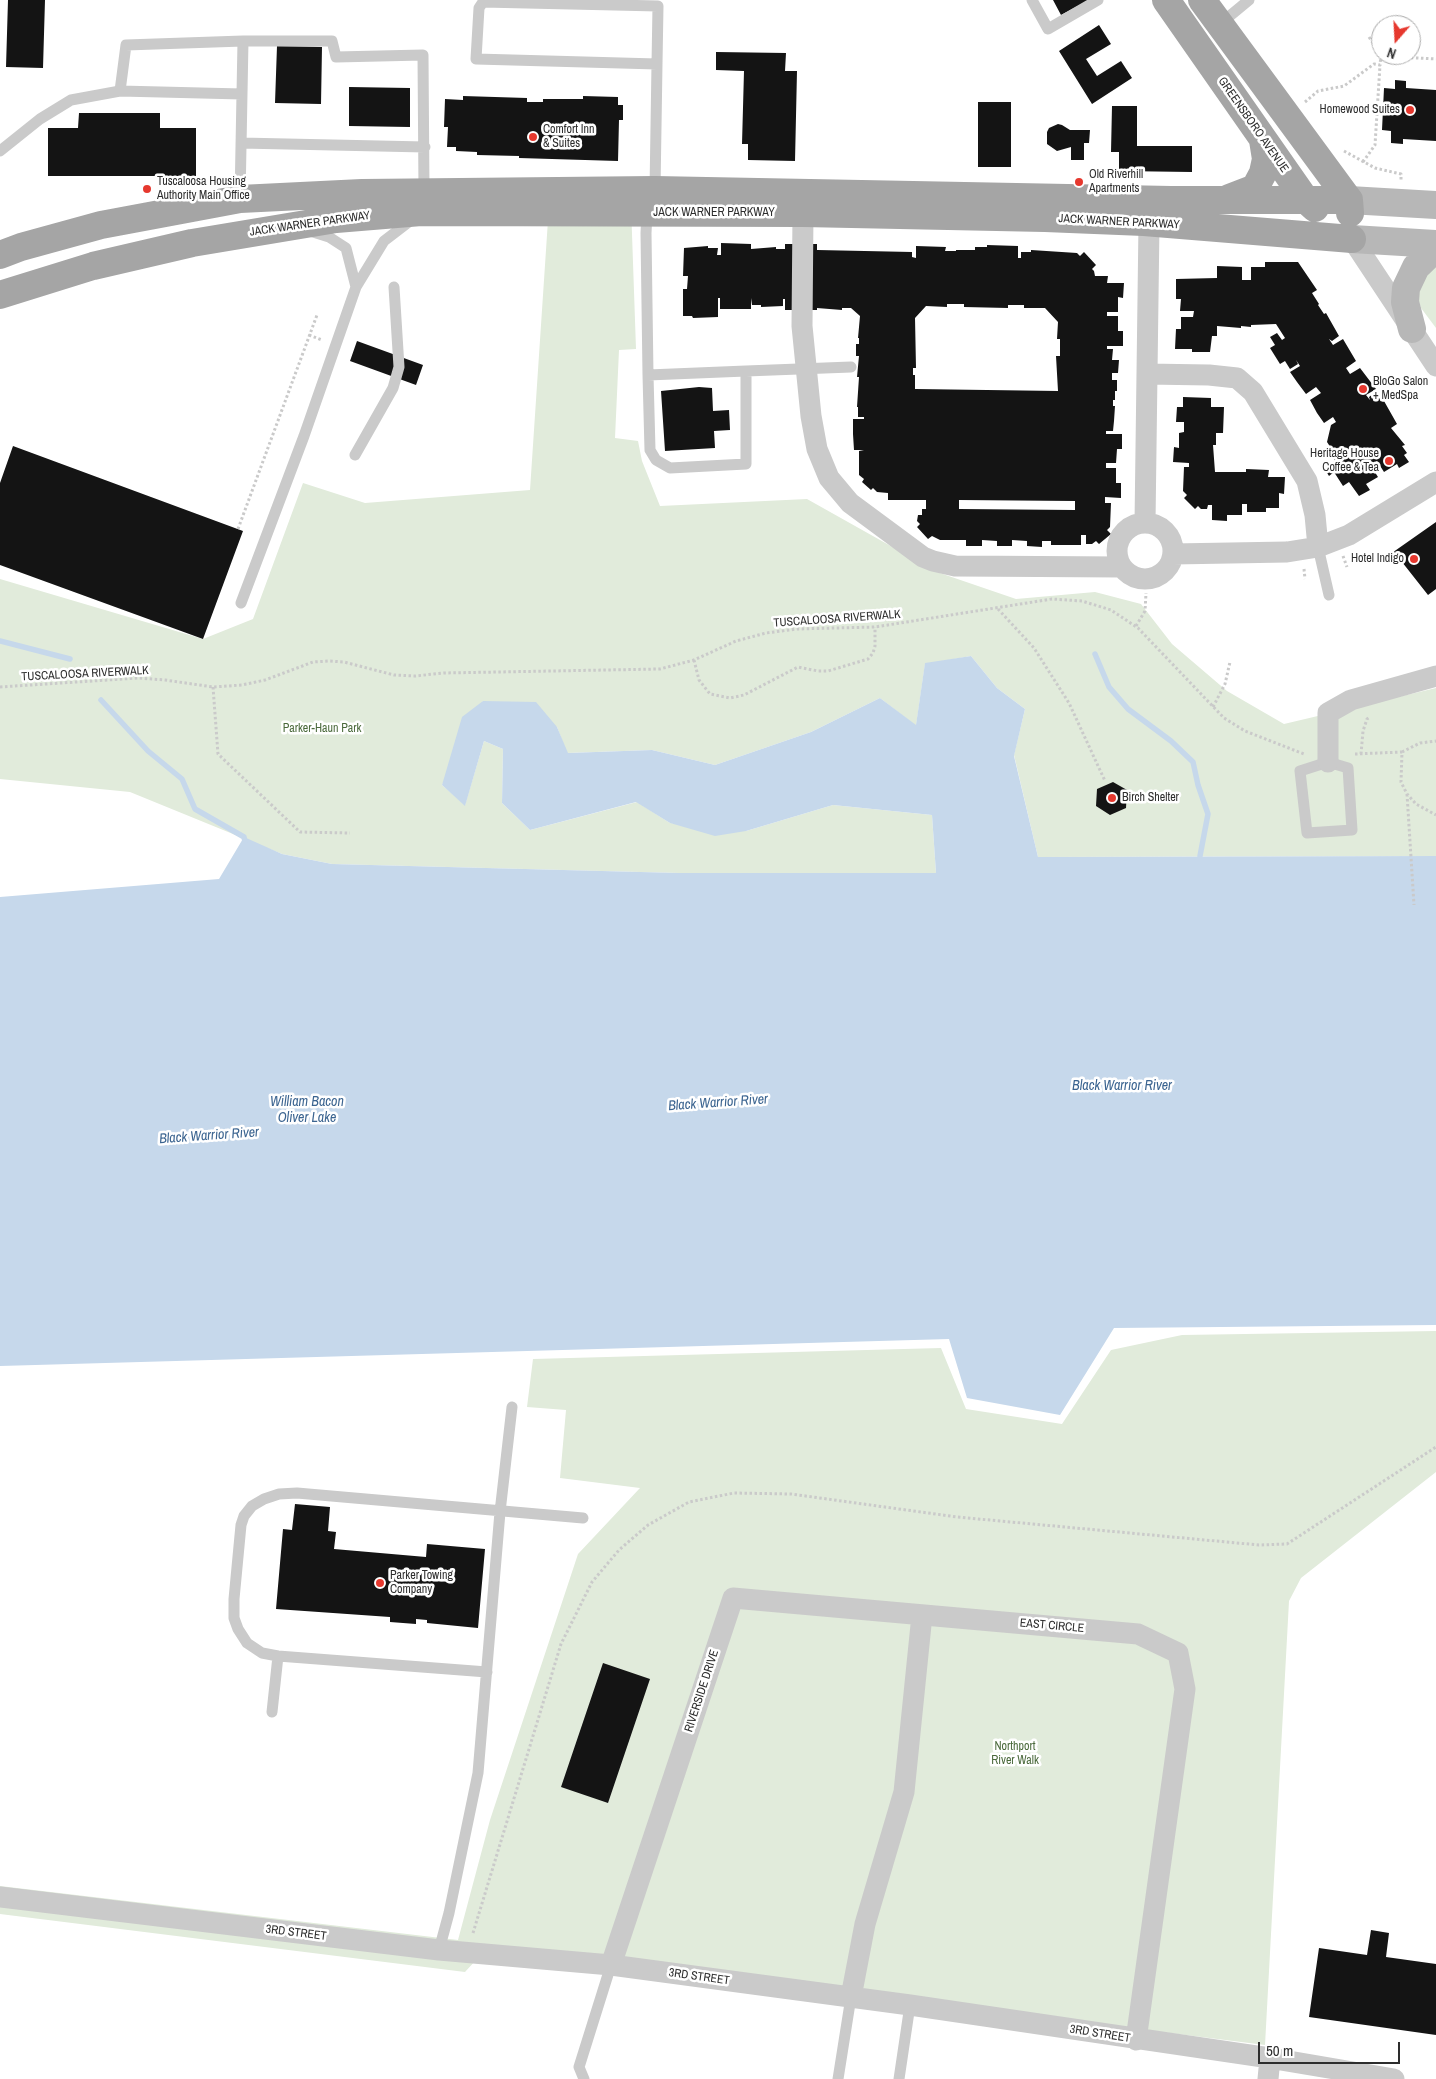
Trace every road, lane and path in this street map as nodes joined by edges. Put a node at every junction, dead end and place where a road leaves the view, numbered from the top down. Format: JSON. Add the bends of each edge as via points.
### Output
{"nodes":[{"id":1,"x":1032,"y":0,"type":"edge"},
{"id":2,"x":1098,"y":0,"type":"edge"},
{"id":3,"x":1166,"y":0,"type":"edge"},
{"id":4,"x":1202,"y":0,"type":"edge"},
{"id":5,"x":1249,"y":0,"type":"edge"},
{"id":6,"x":1220,"y":24,"type":"junction"},
{"id":7,"x":1369,"y":37,"type":"dead end"},
{"id":8,"x":1371,"y":40,"type":"edge"},
{"id":9,"x":243,"y":41,"type":"junction"},
{"id":10,"x":1421,"y":58,"type":"edge"},
{"id":11,"x":1436,"y":59,"type":"edge"},
{"id":12,"x":657,"y":64,"type":"junction"},
{"id":13,"x":1373,"y":65,"type":"edge"},
{"id":14,"x":1380,"y":65,"type":"edge"},
{"id":15,"x":120,"y":90,"type":"junction"},
{"id":16,"x":242,"y":94,"type":"junction"},
{"id":17,"x":1303,"y":104,"type":"dead end"},
{"id":18,"x":1263,"y":140,"type":"junction"},
{"id":19,"x":241,"y":143,"type":"junction"},
{"id":20,"x":1337,"y":146,"type":"dead end"},
{"id":21,"x":425,"y":147,"type":"junction"},
{"id":22,"x":0,"y":151,"type":"edge"},
{"id":23,"x":1363,"y":162,"type":"junction"},
{"id":24,"x":1401,"y":181,"type":"dead end"},
{"id":25,"x":240,"y":199,"type":"junction"},
{"id":26,"x":1304,"y":199,"type":"junction"},
{"id":27,"x":1224,"y":200,"type":"junction"},
{"id":28,"x":1349,"y":200,"type":"junction"},
{"id":29,"x":422,"y":201,"type":"junction"},
{"id":30,"x":651,"y":202,"type":"junction"},
{"id":31,"x":1436,"y":205,"type":"edge"},
{"id":32,"x":803,"y":213,"type":"junction"},
{"id":33,"x":1149,"y":223,"type":"junction"},
{"id":34,"x":295,"y":226,"type":"junction"},
{"id":35,"x":1352,"y":239,"type":"junction"},
{"id":36,"x":1436,"y":244,"type":"edge"},
{"id":37,"x":1436,"y":248,"type":"edge"},
{"id":38,"x":7,"y":249,"type":"edge"},
{"id":39,"x":356,"y":286,"type":"junction"},
{"id":40,"x":394,"y":287,"type":"dead end"},
{"id":41,"x":0,"y":295,"type":"edge"},
{"id":42,"x":317,"y":315,"type":"dead end"},
{"id":43,"x":1412,"y":329,"type":"junction"},
{"id":44,"x":1436,"y":366,"type":"edge"},
{"id":45,"x":851,"y":367,"type":"dead end"},
{"id":46,"x":806,"y":368,"type":"junction"},
{"id":47,"x":746,"y":371,"type":"junction"},
{"id":48,"x":1147,"y":374,"type":"junction"},
{"id":49,"x":648,"y":375,"type":"junction"},
{"id":50,"x":355,"y":455,"type":"dead end"},
{"id":51,"x":1436,"y":482,"type":"edge"},
{"id":52,"x":1145,"y":523,"type":"junction"},
{"id":53,"x":238,"y":529,"type":"dead end"},
{"id":54,"x":1318,"y":547,"type":"junction"},
{"id":55,"x":1173,"y":554,"type":"junction"},
{"id":56,"x":1304,"y":565,"type":"dead end"},
{"id":57,"x":1122,"y":567,"type":"junction"},
{"id":58,"x":1305,"y":579,"type":"dead end"},
{"id":59,"x":1146,"y":593,"type":"dead end"},
{"id":60,"x":1329,"y":594,"type":"dead end"},
{"id":61,"x":241,"y":603,"type":"dead end"},
{"id":62,"x":997,"y":608,"type":"junction"},
{"id":63,"x":1136,"y":626,"type":"junction"},
{"id":64,"x":875,"y":627,"type":"junction"},
{"id":65,"x":694,"y":660,"type":"junction"},
{"id":66,"x":1230,"y":662,"type":"dead end"},
{"id":67,"x":1436,"y":676,"type":"edge"},
{"id":68,"x":0,"y":687,"type":"edge"},
{"id":69,"x":214,"y":687,"type":"junction"},
{"id":70,"x":1213,"y":706,"type":"junction"},
{"id":71,"x":1376,"y":712,"type":"dead end"},
{"id":72,"x":1436,"y":741,"type":"edge"},
{"id":73,"x":1402,"y":752,"type":"junction"},
{"id":74,"x":1361,"y":754,"type":"junction"},
{"id":75,"x":1328,"y":758,"type":"junction"},
{"id":76,"x":1104,"y":782,"type":"dead end"},
{"id":77,"x":1407,"y":794,"type":"junction"},
{"id":78,"x":1436,"y":815,"type":"edge"},
{"id":79,"x":350,"y":832,"type":"dead end"},
{"id":80,"x":1414,"y":905,"type":"dead end"},
{"id":81,"x":512,"y":1407,"type":"dead end"},
{"id":82,"x":500,"y":1512,"type":"junction"},
{"id":83,"x":583,"y":1518,"type":"dead end"},
{"id":84,"x":922,"y":1615,"type":"junction"},
{"id":85,"x":278,"y":1656,"type":"junction"},
{"id":86,"x":488,"y":1672,"type":"junction"},
{"id":87,"x":272,"y":1712,"type":"dead end"},
{"id":88,"x":0,"y":1897,"type":"edge"},
{"id":89,"x":439,"y":1950,"type":"junction"},
{"id":90,"x":611,"y":1965,"type":"junction"},
{"id":91,"x":851,"y":1997,"type":"junction"},
{"id":92,"x":910,"y":2005,"type":"junction"},
{"id":93,"x":1136,"y":2040,"type":"junction"},
{"id":94,"x":1269,"y":2069,"type":"edge"},
{"id":95,"x":584,"y":2079,"type":"edge"},
{"id":96,"x":838,"y":2079,"type":"edge"},
{"id":97,"x":899,"y":2079,"type":"edge"},
{"id":98,"x":1394,"y":2079,"type":"edge"}],
"edges":[{"from":1,"to":2,"type":"lane","via":[[1048,29]]},
{"from":3,"to":18,"type":"main road","name":"GREENSBORO AVENUE"},
{"from":4,"to":6,"type":"main road"},
{"from":5,"to":6,"type":"lane"},
{"from":6,"to":28,"type":"main road"},
{"from":7,"to":8,"type":"path"},
{"from":9,"to":15,"type":"lane","via":[[126,44]]},
{"from":9,"to":16,"type":"lane"},
{"from":9,"to":21,"type":"lane","via":[[332,41],[336,57],[423,55]]},
{"from":10,"to":11,"type":"path"},
{"from":12,"to":12,"type":"lane","via":[[476,59],[478,8],[483,2],[658,6]]},
{"from":12,"to":30,"type":"lane"},
{"from":13,"to":17,"type":"path","via":[[1344,86],[1318,91]]},
{"from":14,"to":23,"type":"path","via":[[1375,145]]},
{"from":15,"to":16,"type":"lane"},
{"from":15,"to":22,"type":"lane","via":[[71,100],[40,119]]},
{"from":16,"to":19,"type":"lane"},
{"from":18,"to":26,"type":"main road","name":"GREENSBORO AVENUE"},
{"from":18,"to":27,"type":"main road","via":[[1266,159],[1255,188]]},
{"from":19,"to":21,"type":"lane"},
{"from":19,"to":25,"type":"lane"},
{"from":20,"to":23,"type":"path"},
{"from":21,"to":29,"type":"lane"},
{"from":23,"to":24,"type":"path","via":[[1401,174]]},
{"from":25,"to":29,"type":"main road","name":"JACK WARNER PARKWAY"},
{"from":25,"to":38,"type":"main road","name":"JACK WARNER PARKWAY","via":[[101,225]]},
{"from":26,"to":27,"type":"main road","name":"JACK WARNER PARKWAY"},
{"from":26,"to":28,"type":"main road","name":"JACK WARNER PARKWAY"},
{"from":26,"to":35,"type":"main road","name":"GREENSBORO AVENUE"},
{"from":27,"to":30,"type":"main road","name":"JACK WARNER PARKWAY"},
{"from":28,"to":31,"type":"main road","name":"JACK WARNER PARKWAY"},
{"from":28,"to":35,"type":"main road","name":"GREENSBORO AVENUE"},
{"from":29,"to":30,"type":"main road","name":"JACK WARNER PARKWAY"},
{"from":29,"to":34,"type":"main road","name":"JACK WARNER PARKWAY","via":[[362,216]]},
{"from":29,"to":39,"type":"lane","via":[[384,242]]},
{"from":30,"to":32,"type":"main road","name":"JACK WARNER PARKWAY"},
{"from":30,"to":49,"type":"lane","via":[[646,233]]},
{"from":32,"to":33,"type":"main road","name":"JACK WARNER PARKWAY"},
{"from":32,"to":46,"type":"street","via":[[802,326]]},
{"from":33,"to":35,"type":"main road","name":"JACK WARNER PARKWAY"},
{"from":33,"to":48,"type":"street"},
{"from":34,"to":39,"type":"lane","via":[[329,237],[346,248]]},
{"from":34,"to":41,"type":"main road","name":"JACK WARNER PARKWAY","via":[[142,253]]},
{"from":35,"to":36,"type":"main road","name":"JACK WARNER PARKWAY"},
{"from":35,"to":43,"type":"street","name":"GREENSBORO AVENUE"},
{"from":37,"to":43,"type":"main road","via":[[1416,268],[1406,288],[1405,302]]},
{"from":39,"to":61,"type":"lane"},
{"from":40,"to":50,"type":"lane","via":[[399,367],[393,388]]},
{"from":42,"to":53,"type":"path"},
{"from":43,"to":44,"type":"street","name":"GREENSBORO AVENUE"},
{"from":45,"to":46,"type":"lane"},
{"from":46,"to":47,"type":"lane"},
{"from":46,"to":57,"type":"street","via":[[817,449],[829,478],[850,503],[923,557],[955,566]]},
{"from":47,"to":49,"type":"lane"},
{"from":47,"to":49,"type":"lane","via":[[746,464],[670,468],[656,460],[650,450]]},
{"from":48,"to":52,"type":"street"},
{"from":48,"to":54,"type":"street","via":[[1237,378],[1253,392],[1307,481]]},
{"from":51,"to":54,"type":"street","via":[[1356,531]]},
{"from":52,"to":55,"type":"street","via":[[1163,530],[1169,537]]},
{"from":52,"to":57,"type":"street","via":[[1127,529],[1121,537],[1117,555]]},
{"from":54,"to":55,"type":"street","via":[[1286,552]]},
{"from":54,"to":60,"type":"lane"},
{"from":55,"to":57,"type":"street","via":[[1166,570],[1150,579],[1133,577]]},
{"from":56,"to":58,"type":"path"},
{"from":59,"to":63,"type":"path","via":[[1144,611]]},
{"from":62,"to":63,"type":"path","name":"TUSCALOOSA RIVERWALK","via":[[1052,599],[1082,601],[1111,610]]},
{"from":62,"to":64,"type":"path","name":"TUSCALOOSA RIVERWALK"},
{"from":62,"to":76,"type":"path","via":[[1034,648],[1069,703]]},
{"from":63,"to":70,"type":"path","name":"TUSCALOOSA RIVERWALK"},
{"from":64,"to":65,"type":"path","name":"TUSCALOOSA RIVERWALK","via":[[766,633],[736,641]]},
{"from":64,"to":65,"type":"path","via":[[875,646],[868,659],[828,670],[798,667],[744,695],[730,698],[710,694],[699,680]]},
{"from":65,"to":69,"type":"path","name":"TUSCALOOSA RIVERWALK","via":[[660,668],[415,676],[394,675],[328,661],[313,662],[242,686]]},
{"from":66,"to":70,"type":"path","via":[[1225,684]]},
{"from":67,"to":75,"type":"street","via":[[1351,700],[1328,712]]},
{"from":68,"to":69,"type":"path","name":"TUSCALOOSA RIVERWALK","via":[[138,678]]},
{"from":69,"to":79,"type":"path","via":[[218,754],[300,832]]},
{"from":70,"to":75,"type":"path","name":"TUSCALOOSA RIVERWALK","via":[[1238,727],[1305,755]]},
{"from":71,"to":74,"type":"path","via":[[1364,724]]},
{"from":72,"to":73,"type":"path","via":[[1420,743]]},
{"from":73,"to":74,"type":"path","name":"TUSCALOOSA RIVERWALK"},
{"from":73,"to":77,"type":"path","via":[[1401,782]]},
{"from":74,"to":75,"type":"path","name":"TUSCALOOSA RIVERWALK"},
{"from":75,"to":75,"type":"lane","via":[[1300,771],[1307,833],[1352,830],[1348,768]]},
{"from":77,"to":78,"type":"path","via":[[1416,804]]},
{"from":77,"to":80,"type":"path"},
{"from":81,"to":82,"type":"lane"},
{"from":82,"to":83,"type":"lane"},
{"from":82,"to":85,"type":"lane","via":[[297,1493],[279,1494],[252,1506],[241,1525],[234,1618],[247,1643],[262,1653]]},
{"from":82,"to":86,"type":"lane"},
{"from":84,"to":90,"type":"street","name":"RIVERSIDE DRIVE","via":[[733,1598]]},
{"from":84,"to":91,"type":"street","via":[[904,1792],[865,1924]]},
{"from":84,"to":93,"type":"street","name":"EAST CIRCLE","via":[[1138,1634],[1178,1653],[1185,1689]]},
{"from":85,"to":86,"type":"lane"},
{"from":85,"to":87,"type":"lane"},
{"from":86,"to":89,"type":"lane","via":[[478,1773]]},
{"from":88,"to":89,"type":"street","name":"3RD STREET"},
{"from":89,"to":90,"type":"street","name":"3RD STREET"},
{"from":90,"to":91,"type":"street","name":"3RD STREET"},
{"from":90,"to":95,"type":"lane","via":[[579,2067]]},
{"from":91,"to":92,"type":"street","name":"3RD STREET"},
{"from":91,"to":96,"type":"lane"},
{"from":92,"to":93,"type":"street","name":"3RD STREET"},
{"from":92,"to":97,"type":"lane"},
{"from":93,"to":94,"type":"street","name":"3RD STREET"},
{"from":94,"to":98,"type":"street","name":"3RD STREET"}]}
